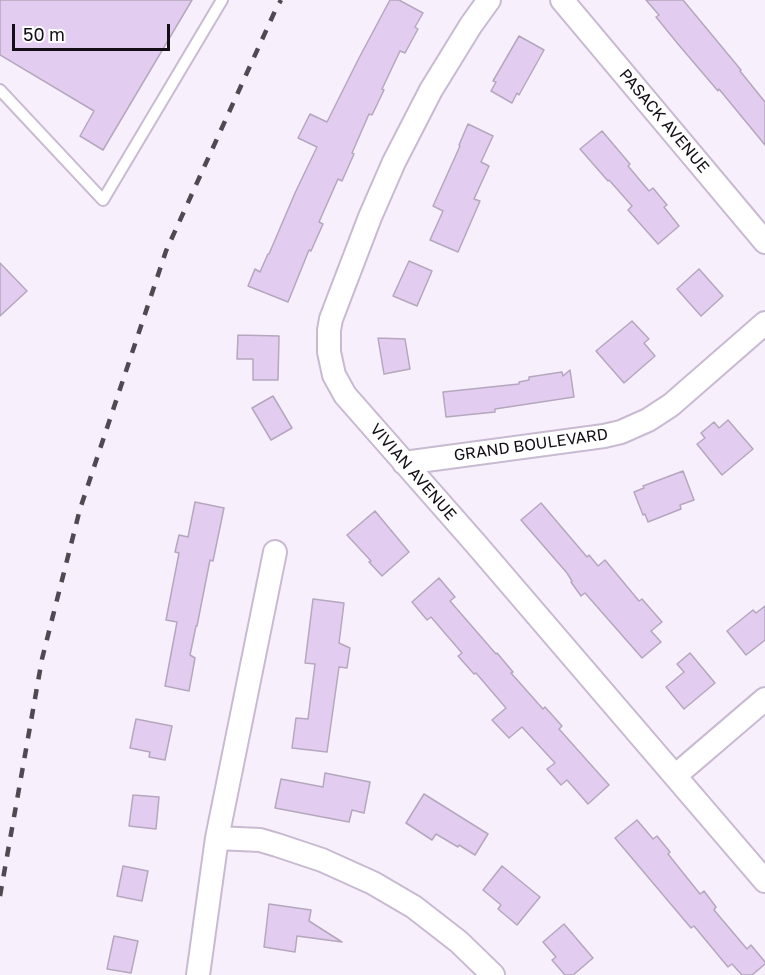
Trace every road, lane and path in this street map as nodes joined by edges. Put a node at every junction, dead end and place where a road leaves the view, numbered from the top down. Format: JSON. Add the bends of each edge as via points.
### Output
{"nodes":[{"id":1,"x":222,"y":0,"type":"edge"},
{"id":2,"x":489,"y":0,"type":"edge"},
{"id":3,"x":562,"y":0,"type":"edge"},
{"id":4,"x":0,"y":90,"type":"edge"},
{"id":5,"x":765,"y":242,"type":"edge"},
{"id":6,"x":765,"y":323,"type":"edge"},
{"id":7,"x":404,"y":463,"type":"junction"},
{"id":8,"x":275,"y":552,"type":"dead end"},
{"id":9,"x":765,"y":699,"type":"edge"},
{"id":10,"x":675,"y":776,"type":"junction"},
{"id":11,"x":217,"y":838,"type":"junction"},
{"id":12,"x":765,"y":881,"type":"edge"},
{"id":13,"x":198,"y":975,"type":"edge"},
{"id":14,"x":493,"y":975,"type":"edge"}],
"edges":[{"from":1,"to":4,"type":"lane","via":[[103,200]]},
{"from":2,"to":7,"type":"street","name":"VIVIAN AVENUE","via":[[431,90],[394,162],[331,319],[329,352],[334,375],[345,395]]},
{"from":3,"to":5,"type":"street","name":"PASACK AVENUE"},
{"from":6,"to":7,"type":"street","name":"GRAND BOULEVARD","via":[[671,405],[621,432]]},
{"from":7,"to":10,"type":"street","name":"VIVIAN AVENUE"},
{"from":8,"to":11,"type":"street"},
{"from":9,"to":10,"type":"street"},
{"from":10,"to":12,"type":"street","name":"VIVIAN AVENUE"},
{"from":11,"to":13,"type":"street"},
{"from":11,"to":14,"type":"street","via":[[277,844],[374,883],[441,928]]}]}
